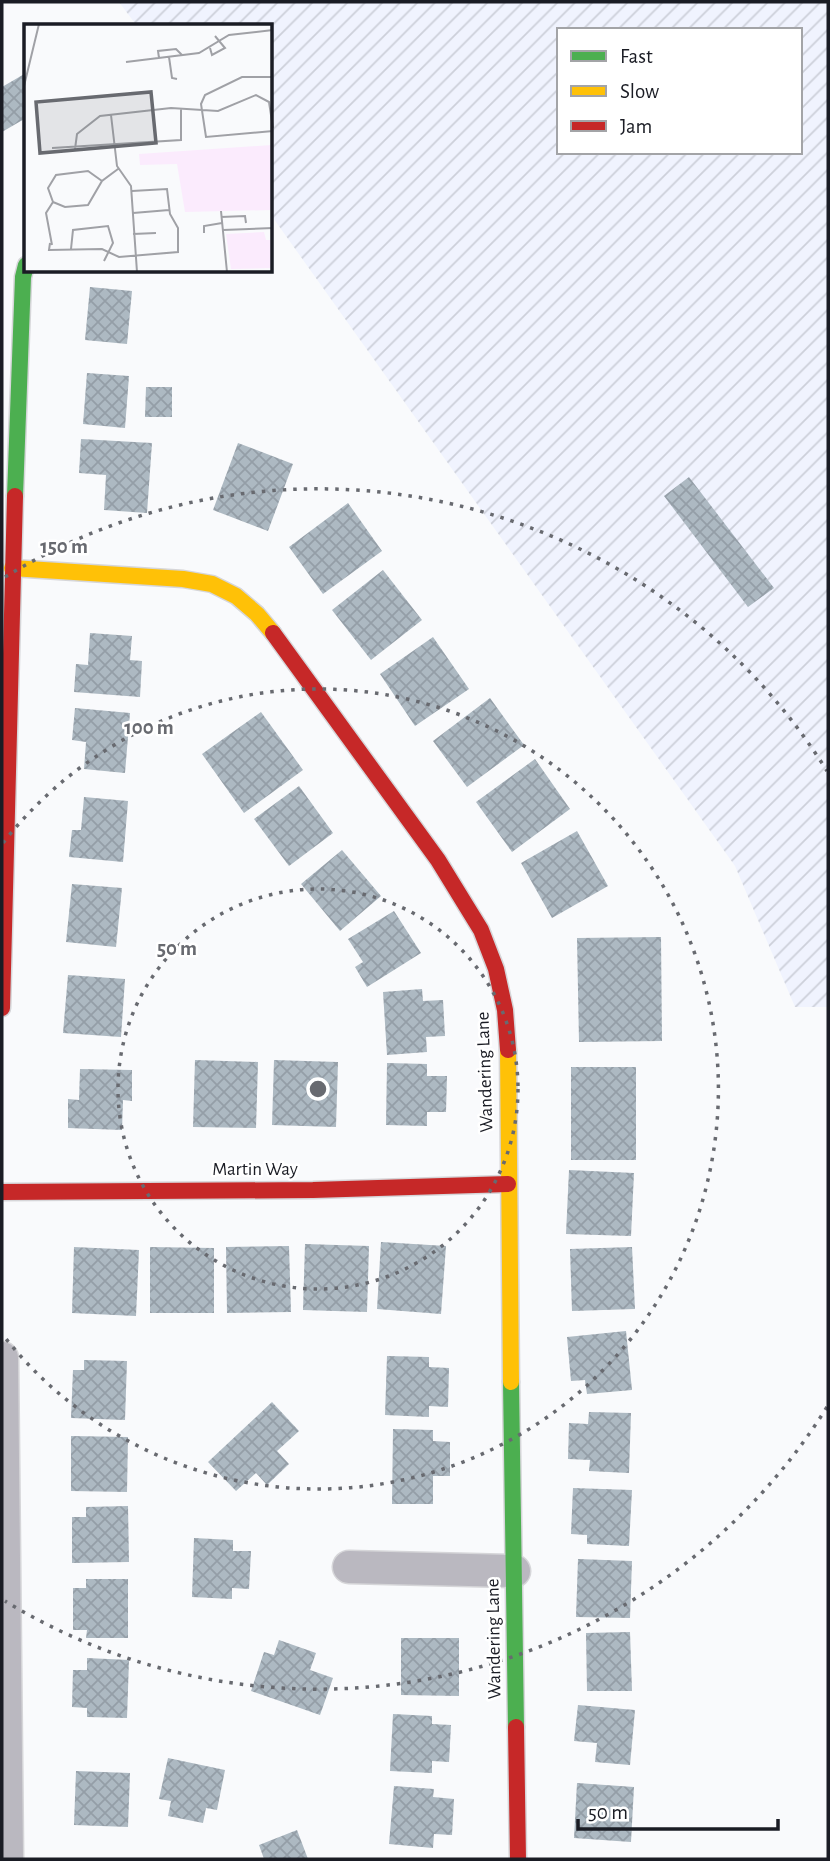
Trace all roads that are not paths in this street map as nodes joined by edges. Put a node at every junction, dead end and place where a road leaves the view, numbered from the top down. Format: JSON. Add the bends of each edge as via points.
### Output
{"nodes":[{"id":1,"x":24,"y":273,"type":"edge"},
{"id":2,"x":12,"y":568,"type":"junction"},
{"id":3,"x":2,"y":1008,"type":"edge"},
{"id":4,"x":508,"y":1184,"type":"junction"},
{"id":5,"x":2,"y":1192,"type":"edge"},
{"id":6,"x":2,"y":1359,"type":"edge"},
{"id":7,"x":349,"y":1567,"type":"dead end"},
{"id":8,"x":514,"y":1571,"type":"junction"},
{"id":9,"x":7,"y":1859,"type":"edge"},
{"id":10,"x":518,"y":1859,"type":"edge"}],
"edges":[{"from":1,"to":2,"type":"street"},
{"from":2,"to":3,"type":"street"},
{"from":2,"to":4,"type":"street","name":"Wandering Lane","via":[[212,584],[236,596],[264,622],[438,860],[481,930],[505,1010]]},
{"from":4,"to":5,"type":"street","name":"Martin Way"},
{"from":4,"to":8,"type":"street","name":"Wandering Lane"},
{"from":6,"to":9,"type":"street"},
{"from":7,"to":8,"type":"street"},
{"from":8,"to":10,"type":"street","name":"Wandering Lane"}]}
